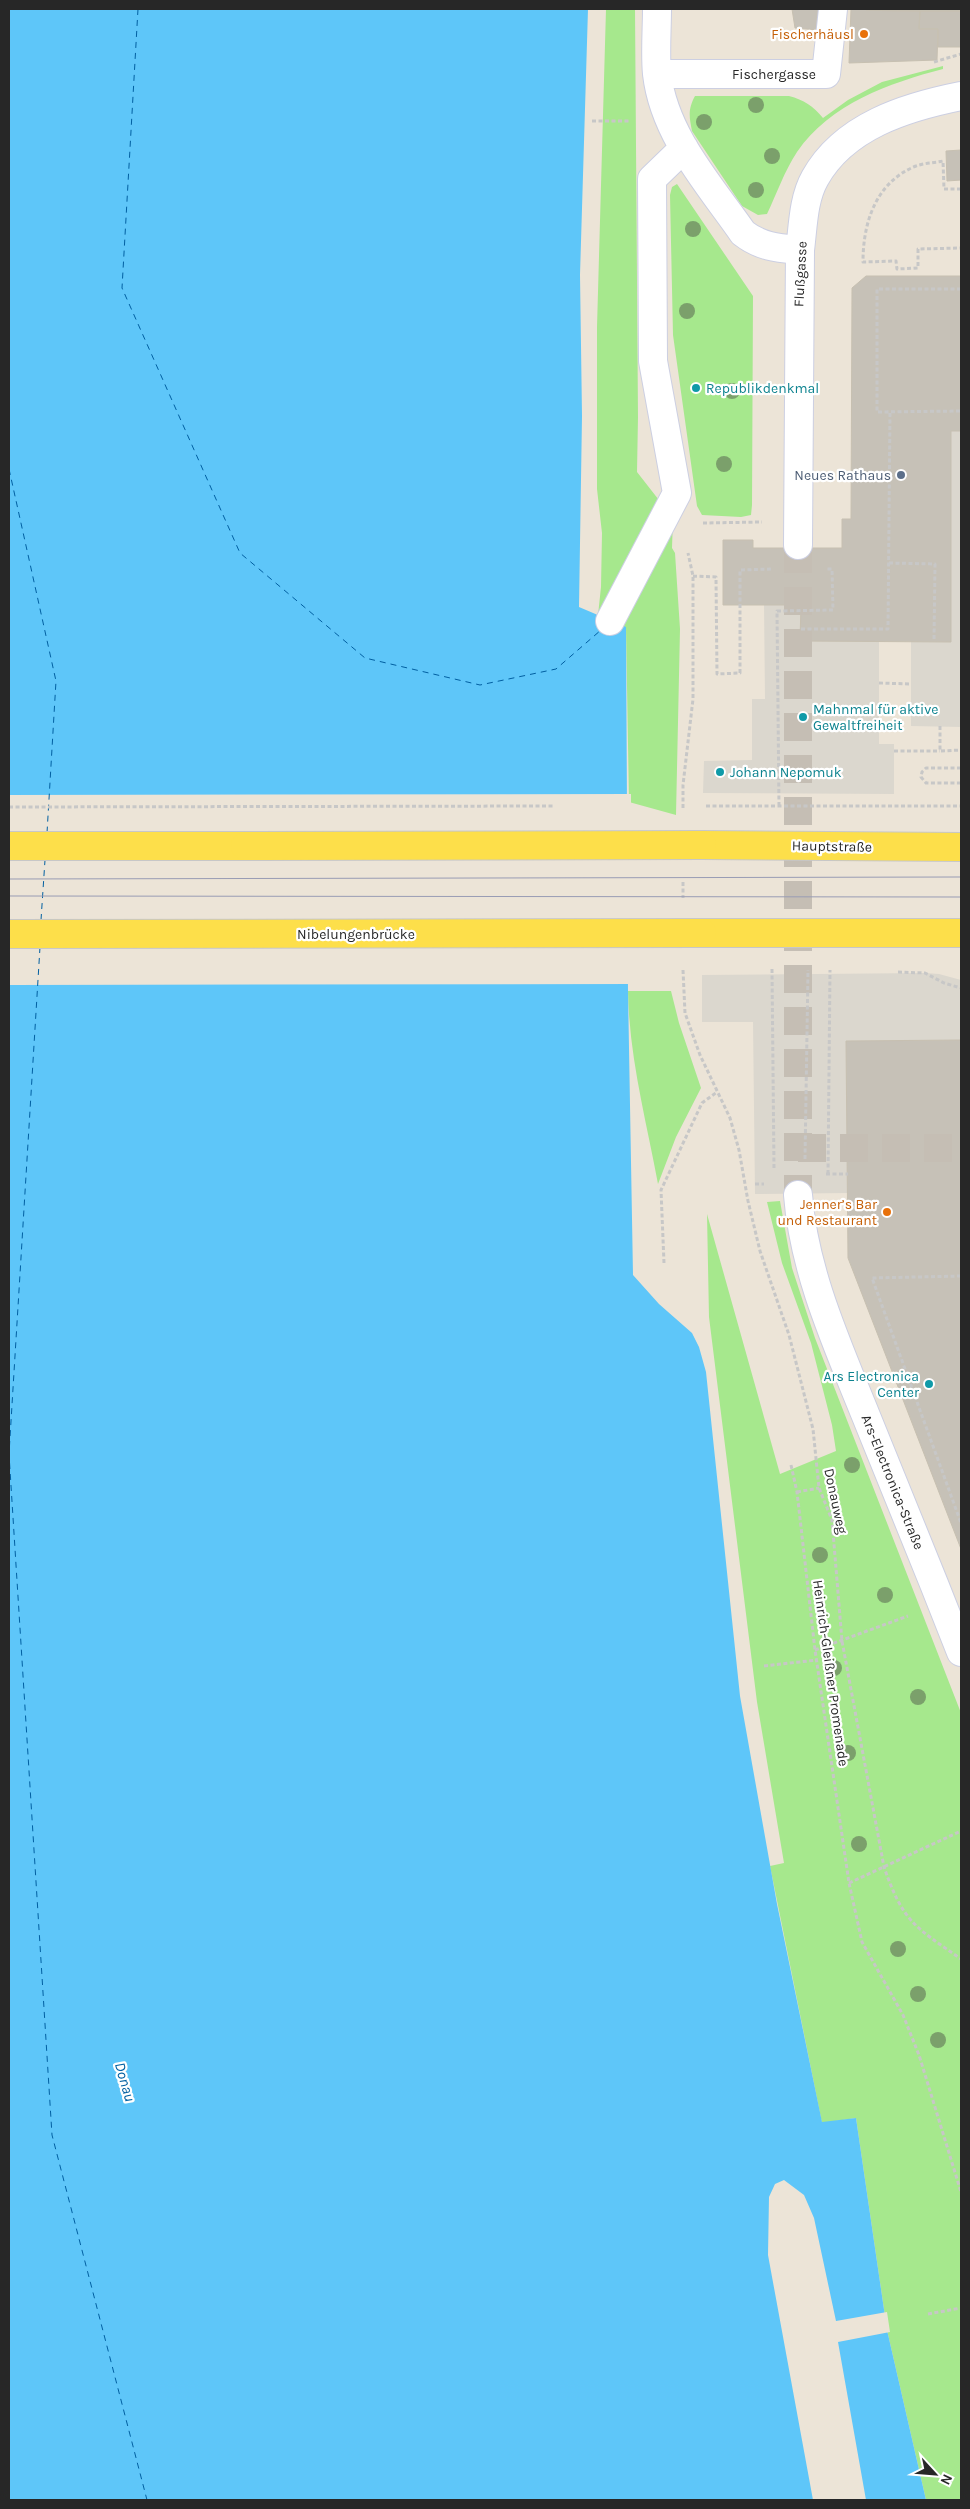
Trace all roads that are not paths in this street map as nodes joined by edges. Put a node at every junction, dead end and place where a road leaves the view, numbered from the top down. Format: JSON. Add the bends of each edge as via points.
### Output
{"nodes":[{"id":1,"x":657,"y":9,"type":"edge"},
{"id":2,"x":833,"y":9,"type":"edge"},
{"id":3,"x":657,"y":74,"type":"junction"},
{"id":4,"x":961,"y":96,"type":"edge"},
{"id":5,"x":684,"y":148,"type":"junction"},
{"id":6,"x":800,"y":250,"type":"junction"},
{"id":7,"x":798,"y":545,"type":"tunnel mouth"},
{"id":8,"x":610,"y":621,"type":"dead end"},
{"id":9,"x":9,"y":846,"type":"edge"},
{"id":10,"x":961,"y":846,"type":"edge"},
{"id":11,"x":961,"y":933,"type":"edge"},
{"id":12,"x":9,"y":934,"type":"edge"},
{"id":13,"x":798,"y":1195,"type":"tunnel mouth"},
{"id":14,"x":961,"y":1652,"type":"edge"}],
"edges":[{"from":1,"to":3,"type":"street"},
{"from":2,"to":3,"type":"street","name":"Fischergasse","via":[[826,74]]},
{"from":3,"to":5,"type":"street","via":[[666,114]]},
{"from":4,"to":6,"type":"street","name":"Flußgasse","via":[[886,118],[856,132],[832,153],[814,179],[804,211]]},
{"from":5,"to":6,"type":"street","via":[[743,233],[771,248]]},
{"from":5,"to":8,"type":"street","via":[[652,179],[653,361],[677,493]]},
{"from":6,"to":7,"type":"street","name":"Flußgasse"},
{"from":9,"to":10,"type":"main road","name":"Hauptstraße","bridge":true},
{"from":11,"to":12,"type":"main road","name":"Nibelungenbrücke","bridge":true},
{"from":13,"to":14,"type":"street","name":"Ars-Electronica-Straße","via":[[812,1273],[832,1330]]}]}
